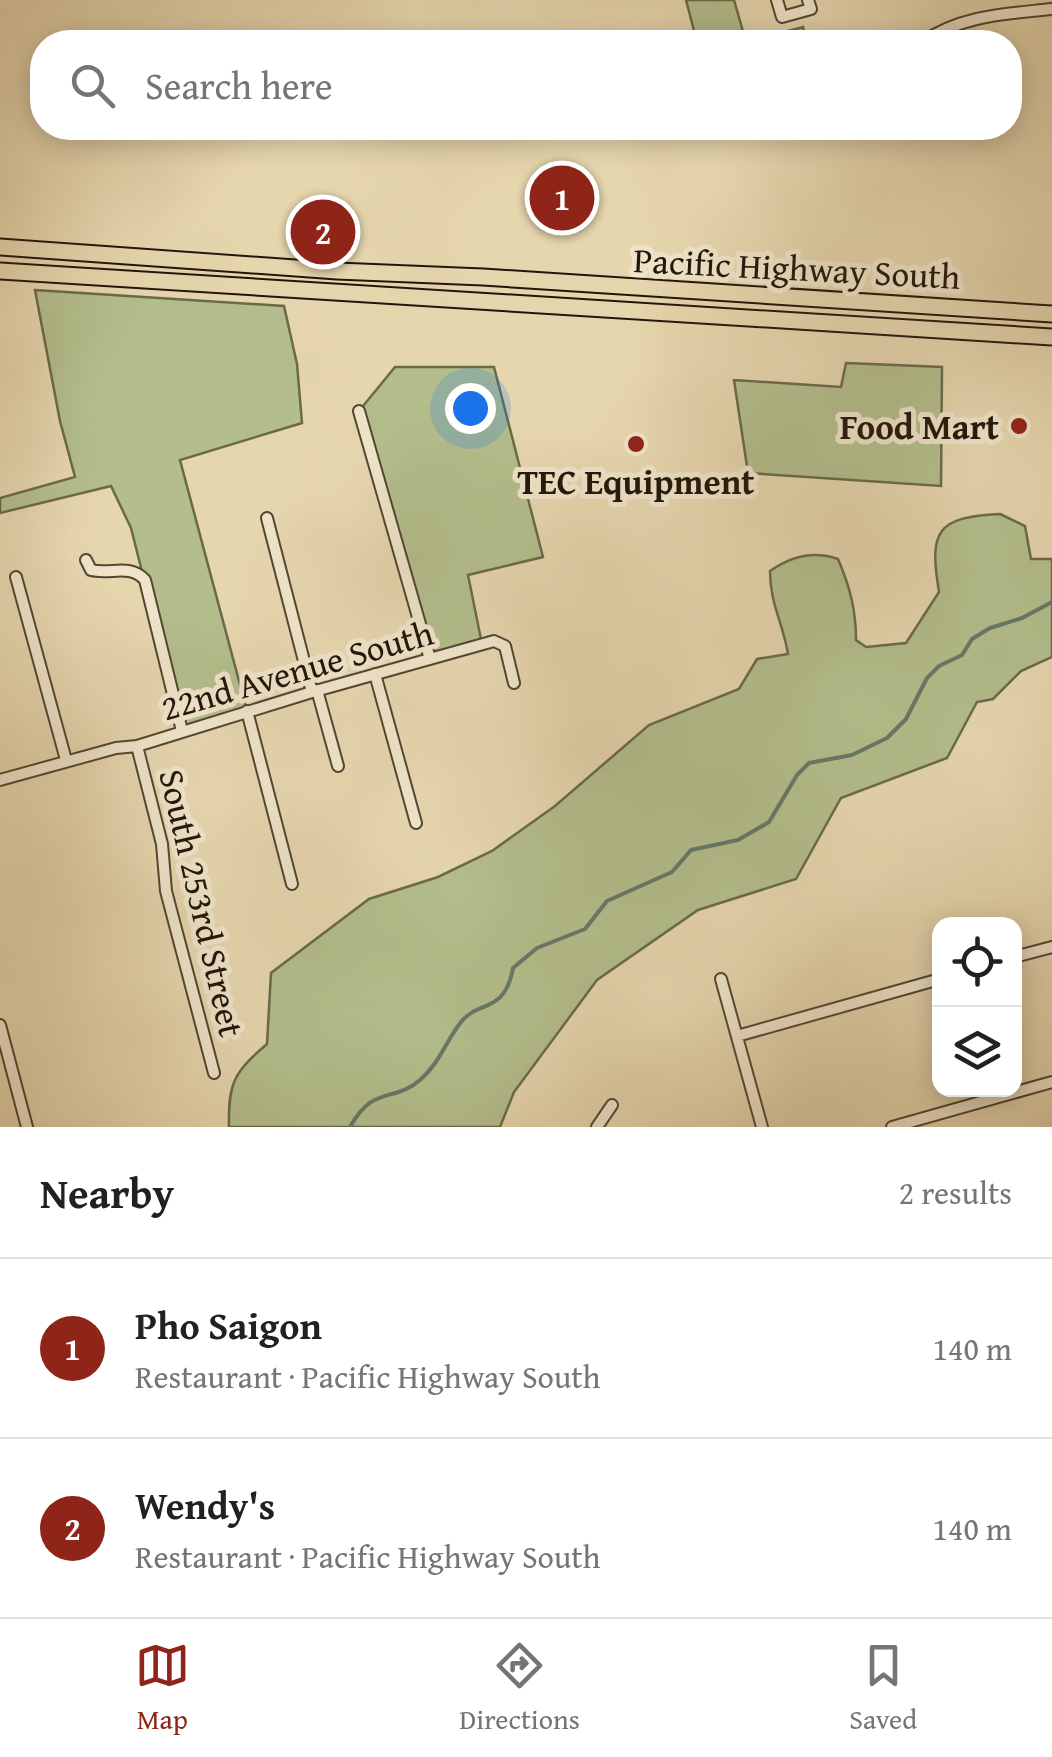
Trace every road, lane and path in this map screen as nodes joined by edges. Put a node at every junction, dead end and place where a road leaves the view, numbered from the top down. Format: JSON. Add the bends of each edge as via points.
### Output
{"nodes":[{"id":1,"x":777,"y":0,"type":"edge"},
{"id":2,"x":808,"y":0,"type":"edge"},
{"id":3,"x":1052,"y":9,"type":"edge"},
{"id":4,"x":943,"y":30,"type":"edge"},
{"id":5,"x":0,"y":248,"type":"edge"},
{"id":6,"x":0,"y":272,"type":"edge"},
{"id":7,"x":1052,"y":314,"type":"edge"},
{"id":8,"x":1052,"y":337,"type":"edge"},
{"id":9,"x":360,"y":411,"type":"dead end"},
{"id":10,"x":267,"y":518,"type":"dead end"},
{"id":11,"x":86,"y":560,"type":"dead end"},
{"id":12,"x":16,"y":576,"type":"dead end"},
{"id":13,"x":430,"y":659,"type":"junction"},
{"id":14,"x":374,"y":674,"type":"junction"},
{"id":15,"x":514,"y":683,"type":"dead end"},
{"id":16,"x":315,"y":691,"type":"junction"},
{"id":17,"x":247,"y":711,"type":"junction"},
{"id":18,"x":182,"y":731,"type":"junction"},
{"id":19,"x":136,"y":746,"type":"junction"},
{"id":20,"x":66,"y":760,"type":"junction"},
{"id":21,"x":338,"y":766,"type":"dead end"},
{"id":22,"x":0,"y":780,"type":"edge"},
{"id":23,"x":416,"y":823,"type":"dead end"},
{"id":24,"x":292,"y":884,"type":"dead end"},
{"id":25,"x":1052,"y":946,"type":"edge"},
{"id":26,"x":1022,"y":955,"type":"edge"},
{"id":27,"x":722,"y":979,"type":"dead end"},
{"id":28,"x":932,"y":980,"type":"edge"},
{"id":29,"x":0,"y":1025,"type":"edge"},
{"id":30,"x":737,"y":1036,"type":"junction"},
{"id":31,"x":3,"y":1045,"type":"edge"},
{"id":32,"x":214,"y":1072,"type":"dead end"},
{"id":33,"x":1052,"y":1082,"type":"edge"},
{"id":34,"x":612,"y":1105,"type":"dead end"},
{"id":35,"x":27,"y":1127,"type":"edge"},
{"id":36,"x":597,"y":1127,"type":"edge"},
{"id":37,"x":762,"y":1127,"type":"edge"},
{"id":38,"x":892,"y":1127,"type":"edge"}],
"edges":[{"from":1,"to":2,"type":"street","via":[[782,17],[811,9]]},
{"from":3,"to":4,"type":"street","via":[[994,15]]},
{"from":5,"to":7,"type":"main road","name":"Pacific Highway South"},
{"from":6,"to":8,"type":"main road","name":"Pacific Highway South"},
{"from":9,"to":13,"type":"street"},
{"from":10,"to":16,"type":"street"},
{"from":11,"to":18,"type":"street","via":[[91,570],[131,570],[145,580]]},
{"from":12,"to":20,"type":"street"},
{"from":13,"to":14,"type":"street","name":"22nd Avenue South"},
{"from":13,"to":15,"type":"street","name":"22nd Avenue South","via":[[500,641]]},
{"from":14,"to":16,"type":"street","name":"22nd Avenue South"},
{"from":14,"to":23,"type":"street"},
{"from":16,"to":17,"type":"street","name":"22nd Avenue South"},
{"from":16,"to":21,"type":"street"},
{"from":17,"to":18,"type":"street","name":"22nd Avenue South"},
{"from":17,"to":24,"type":"street"},
{"from":18,"to":19,"type":"street","name":"22nd Avenue South"},
{"from":19,"to":20,"type":"street","name":"22nd Avenue South"},
{"from":19,"to":32,"type":"street","name":"South 253rd Street"},
{"from":20,"to":22,"type":"street","name":"22nd Avenue South"},
{"from":25,"to":26,"type":"street"},
{"from":27,"to":30,"type":"street"},
{"from":28,"to":30,"type":"street"},
{"from":29,"to":31,"type":"street"},
{"from":30,"to":37,"type":"street"},
{"from":31,"to":35,"type":"street"},
{"from":33,"to":38,"type":"street"},
{"from":34,"to":36,"type":"street"}]}
